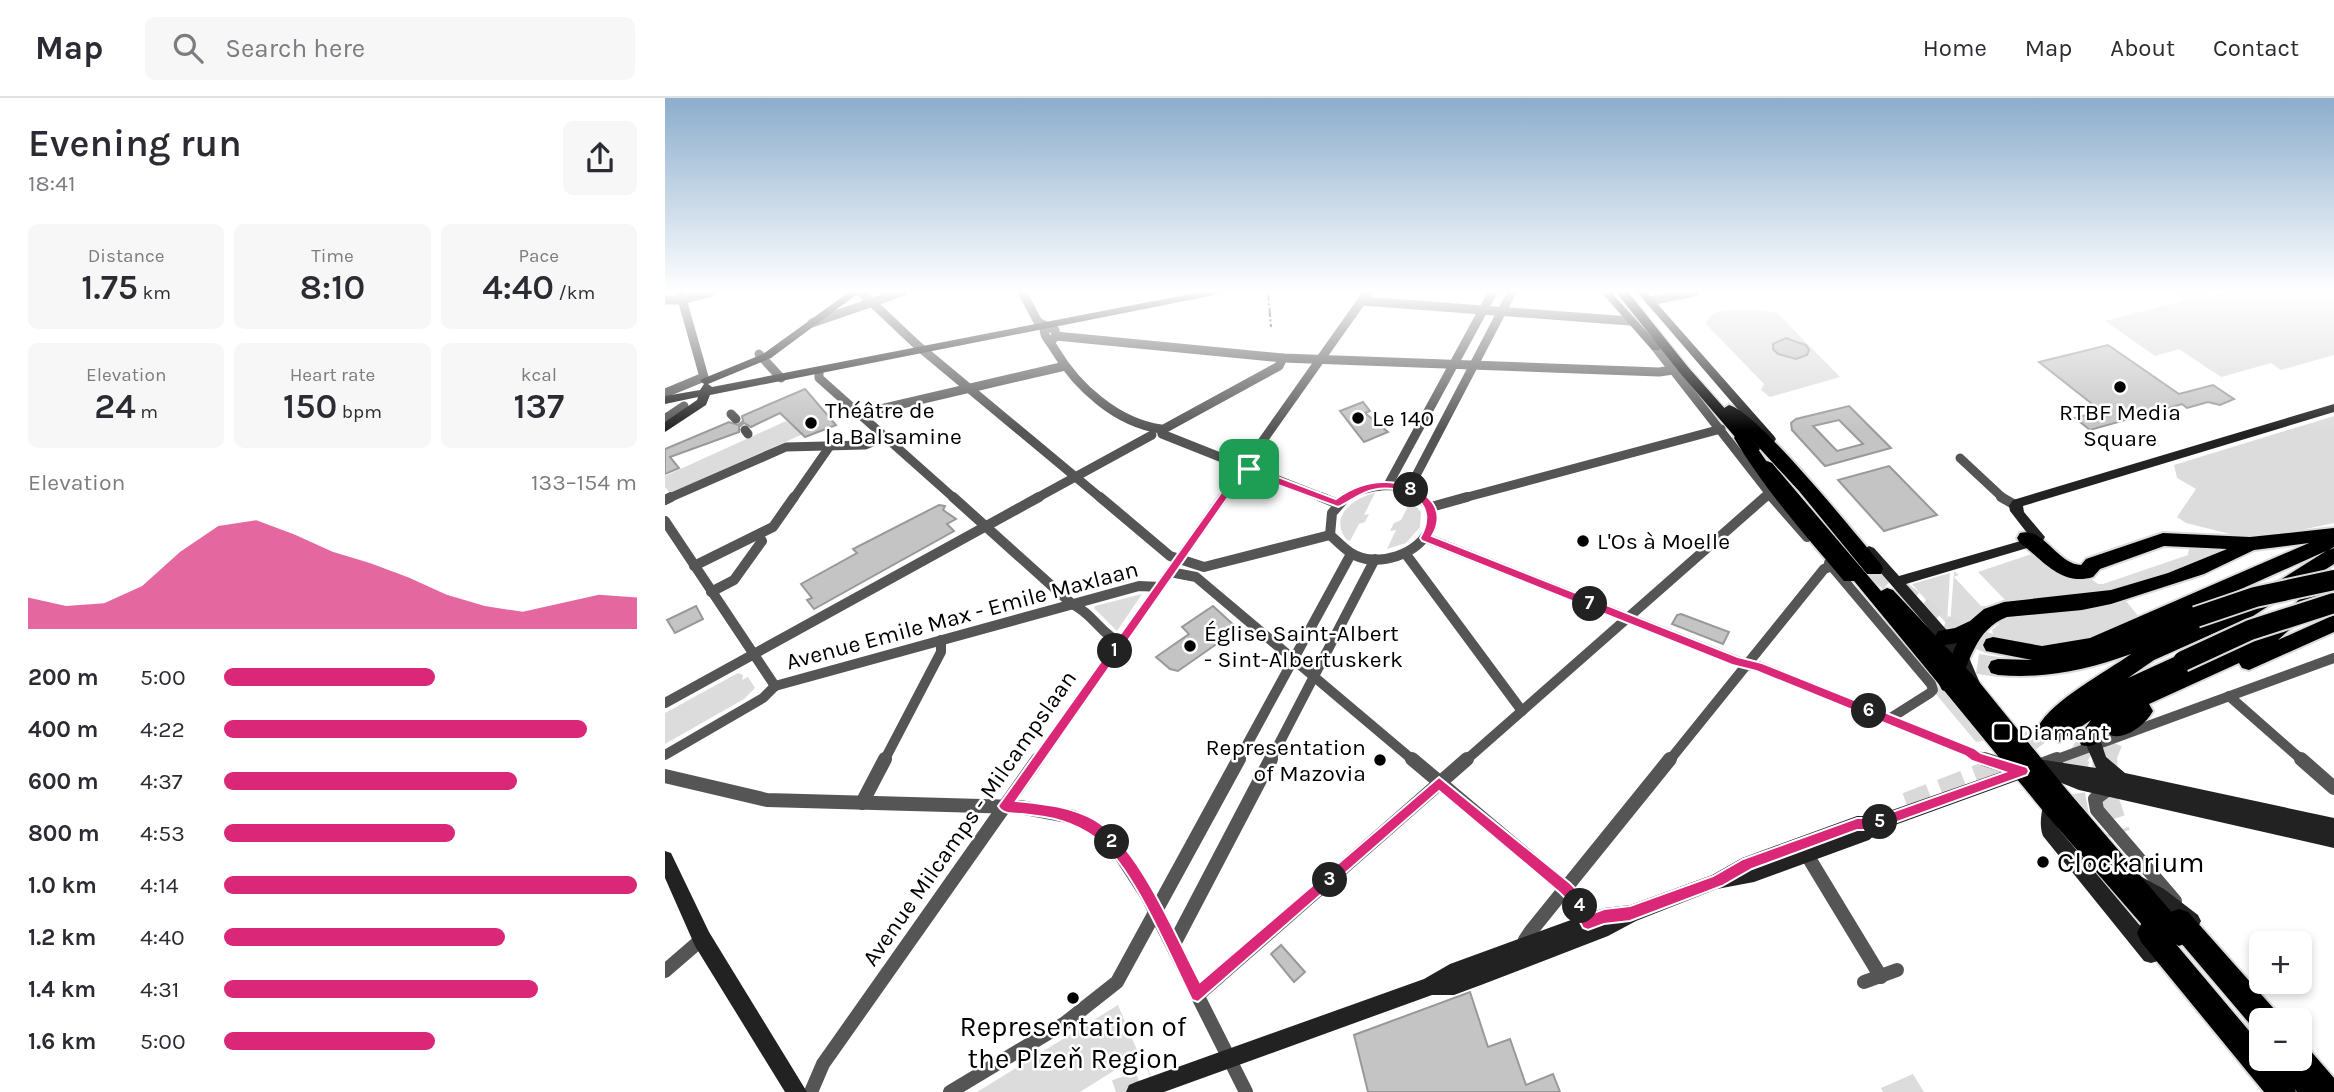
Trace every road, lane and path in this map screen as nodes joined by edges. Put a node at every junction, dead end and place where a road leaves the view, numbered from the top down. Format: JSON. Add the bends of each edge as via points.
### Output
{"nodes":[{"id":1,"x":691,"y":338,"type":"edge"},
{"id":2,"x":790,"y":338,"type":"edge"},
{"id":3,"x":911,"y":338,"type":"edge"},
{"id":4,"x":982,"y":338,"type":"edge"},
{"id":5,"x":1335,"y":338,"type":"edge"},
{"id":6,"x":1467,"y":338,"type":"edge"},
{"id":7,"x":1488,"y":338,"type":"edge"},
{"id":8,"x":1647,"y":338,"type":"edge"},
{"id":9,"x":1656,"y":338,"type":"edge"},
{"id":10,"x":1675,"y":338,"type":"edge"},
{"id":11,"x":1681,"y":338,"type":"edge"},
{"id":12,"x":1053,"y":339,"type":"joint"},
{"id":13,"x":1656,"y":348,"type":"joint"},
{"id":14,"x":923,"y":350,"type":"junction"},
{"id":15,"x":762,"y":356,"type":"junction"},
{"id":16,"x":1283,"y":358,"type":"junction"},
{"id":17,"x":1320,"y":360,"type":"junction"},
{"id":18,"x":1452,"y":365,"type":"junction"},
{"id":19,"x":1065,"y":366,"type":"junction"},
{"id":20,"x":1474,"y":366,"type":"junction"},
{"id":21,"x":1679,"y":370,"type":"junction"},
{"id":22,"x":819,"y":371,"type":"junction"},
{"id":23,"x":781,"y":378,"type":"junction"},
{"id":24,"x":702,"y":383,"type":"junction"},
{"id":25,"x":968,"y":387,"type":"junction"},
{"id":26,"x":665,"y":393,"type":"edge"},
{"id":27,"x":677,"y":394,"type":"dead end"},
{"id":28,"x":674,"y":403,"type":"edge"},
{"id":29,"x":1729,"y":410,"type":"junction"},
{"id":30,"x":2333,"y":410,"type":"edge"},
{"id":31,"x":859,"y":414,"type":"junction"},
{"id":32,"x":665,"y":418,"type":"edge"},
{"id":33,"x":665,"y":428,"type":"edge"},
{"id":34,"x":1721,"y":429,"type":"junction"},
{"id":35,"x":1157,"y":432,"type":"junction"},
{"id":36,"x":885,"y":437,"type":"junction"},
{"id":37,"x":1742,"y":438,"type":"junction"},
{"id":38,"x":830,"y":446,"type":"junction"},
{"id":39,"x":1960,"y":458,"type":"dead end"},
{"id":40,"x":1245,"y":467,"type":"junction"},
{"id":41,"x":1075,"y":477,"type":"junction"},
{"id":42,"x":1388,"y":485,"type":"junction"},
{"id":43,"x":1409,"y":489,"type":"junction"},
{"id":44,"x":1770,"y":495,"type":"junction"},
{"id":45,"x":665,"y":500,"type":"edge"},
{"id":46,"x":1338,"y":504,"type":"junction"},
{"id":47,"x":2015,"y":505,"type":"junction"},
{"id":48,"x":1430,"y":507,"type":"junction"},
{"id":49,"x":665,"y":521,"type":"edge"},
{"id":50,"x":987,"y":526,"type":"junction"},
{"id":51,"x":2334,"y":534,"type":"edge"},
{"id":52,"x":758,"y":535,"type":"junction"},
{"id":53,"x":1331,"y":535,"type":"junction"},
{"id":54,"x":2031,"y":537,"type":"junction"},
{"id":55,"x":1426,"y":538,"type":"junction"},
{"id":56,"x":2334,"y":540,"type":"edge"},
{"id":57,"x":2250,"y":544,"type":"junction"},
{"id":58,"x":1405,"y":553,"type":"junction"},
{"id":59,"x":1351,"y":554,"type":"junction"},
{"id":60,"x":2334,"y":555,"type":"edge"},
{"id":61,"x":1375,"y":559,"type":"junction"},
{"id":62,"x":1179,"y":560,"type":"junction"},
{"id":63,"x":694,"y":566,"type":"junction"},
{"id":64,"x":1832,"y":566,"type":"junction"},
{"id":65,"x":1874,"y":569,"type":"tunnel mouth"},
{"id":66,"x":1170,"y":572,"type":"junction"},
{"id":67,"x":1200,"y":572,"type":"junction"},
{"id":68,"x":1851,"y":576,"type":"tunnel mouth"},
{"id":69,"x":2334,"y":579,"type":"edge"},
{"id":70,"x":1896,"y":582,"type":"junction"},
{"id":71,"x":1160,"y":587,"type":"junction"},
{"id":72,"x":711,"y":592,"type":"junction"},
{"id":73,"x":2334,"y":603,"type":"edge"},
{"id":74,"x":1072,"y":604,"type":"junction"},
{"id":75,"x":1627,"y":618,"type":"junction"},
{"id":76,"x":2334,"y":623,"type":"edge"},
{"id":77,"x":1978,"y":626,"type":"junction"},
{"id":78,"x":1945,"y":638,"type":"junction"},
{"id":79,"x":941,"y":640,"type":"junction"},
{"id":80,"x":1121,"y":643,"type":"junction"},
{"id":81,"x":1993,"y":645,"type":"tunnel mouth"},
{"id":82,"x":752,"y":655,"type":"junction"},
{"id":83,"x":2334,"y":657,"type":"edge"},
{"id":84,"x":1293,"y":661,"type":"junction"},
{"id":85,"x":1747,"y":665,"type":"junction"},
{"id":86,"x":1998,"y":667,"type":"tunnel mouth"},
{"id":87,"x":1956,"y":670,"type":"junction"},
{"id":88,"x":1312,"y":677,"type":"junction"},
{"id":89,"x":775,"y":686,"type":"junction"},
{"id":90,"x":2229,"y":696,"type":"junction"},
{"id":91,"x":665,"y":703,"type":"edge"},
{"id":92,"x":1522,"y":711,"type":"junction"},
{"id":93,"x":1889,"y":719,"type":"junction"},
{"id":94,"x":2118,"y":729,"type":"tunnel mouth"},
{"id":95,"x":2092,"y":743,"type":"junction"},
{"id":96,"x":665,"y":755,"type":"edge"},
{"id":97,"x":2030,"y":769,"type":"junction"},
{"id":98,"x":665,"y":776,"type":"edge"},
{"id":99,"x":1439,"y":783,"type":"junction"},
{"id":100,"x":2114,"y":784,"type":"junction"},
{"id":101,"x":2334,"y":788,"type":"edge"},
{"id":102,"x":862,"y":803,"type":"junction"},
{"id":103,"x":1005,"y":806,"type":"junction"},
{"id":104,"x":2051,"y":806,"type":"junction"},
{"id":105,"x":1875,"y":824,"type":"junction"},
{"id":106,"x":2334,"y":831,"type":"edge"},
{"id":107,"x":1818,"y":838,"type":"junction"},
{"id":108,"x":1807,"y":855,"type":"junction"},
{"id":109,"x":665,"y":861,"type":"edge"},
{"id":110,"x":1717,"y":881,"type":"junction"},
{"id":111,"x":2134,"y":882,"type":"junction"},
{"id":112,"x":1565,"y":888,"type":"junction"},
{"id":113,"x":1156,"y":912,"type":"junction"},
{"id":114,"x":2183,"y":918,"type":"junction"},
{"id":115,"x":1587,"y":929,"type":"junction"},
{"id":116,"x":2150,"y":933,"type":"dead end"},
{"id":117,"x":702,"y":939,"type":"junction"},
{"id":118,"x":1173,"y":946,"type":"junction"},
{"id":119,"x":1532,"y":949,"type":"junction"},
{"id":120,"x":1897,"y":970,"type":"dead end"},
{"id":121,"x":665,"y":971,"type":"edge"},
{"id":122,"x":1881,"y":976,"type":"junction"},
{"id":123,"x":1864,"y":982,"type":"dead end"},
{"id":124,"x":1198,"y":995,"type":"junction"},
{"id":125,"x":2255,"y":1008,"type":"edge"},
{"id":126,"x":2267,"y":1008,"type":"edge"},
{"id":127,"x":2249,"y":1018,"type":"edge"},
{"id":128,"x":2249,"y":1036,"type":"edge"},
{"id":129,"x":1229,"y":1059,"type":"junction"},
{"id":130,"x":2312,"y":1061,"type":"edge"},
{"id":131,"x":2279,"y":1071,"type":"edge"},
{"id":132,"x":2294,"y":1071,"type":"edge"},
{"id":133,"x":2310,"y":1071,"type":"edge"},
{"id":134,"x":2334,"y":1086,"type":"edge"},
{"id":135,"x":797,"y":1092,"type":"edge"},
{"id":136,"x":811,"y":1092,"type":"edge"},
{"id":137,"x":950,"y":1092,"type":"edge"},
{"id":138,"x":1136,"y":1092,"type":"edge"},
{"id":139,"x":1247,"y":1092,"type":"edge"},
{"id":140,"x":2267,"y":1092,"type":"edge"},
{"id":141,"x":2282,"y":1092,"type":"edge"},
{"id":142,"x":2297,"y":1092,"type":"edge"},
{"id":143,"x":2312,"y":1092,"type":"edge"},
{"id":144,"x":2328,"y":1092,"type":"edge"}],
"edges":[{"from":1,"to":24,"type":"street"},
{"from":2,"to":15,"type":"street"},
{"from":3,"to":14,"type":"street"},
{"from":4,"to":14,"type":"street"},
{"from":5,"to":17,"type":"street","name":"Avenue Milcamps - Milcampslaan"},
{"from":6,"to":18,"type":"street"},
{"from":7,"to":20,"type":"street"},
{"from":8,"to":13,"type":"street"},
{"from":9,"to":21,"type":"main road"},
{"from":10,"to":29,"type":"main road"},
{"from":11,"to":70,"type":"street"},
{"from":12,"to":16,"type":"street"},
{"from":12,"to":19,"type":"street"},
{"from":13,"to":21,"type":"main road"},
{"from":14,"to":22,"type":"street"},
{"from":14,"to":25,"type":"street"},
{"from":15,"to":23,"type":"street"},
{"from":15,"to":24,"type":"street"},
{"from":16,"to":17,"type":"street"},
{"from":16,"to":35,"type":"street","via":[[1279,366]]},
{"from":17,"to":18,"type":"street"},
{"from":17,"to":40,"type":"street","name":"Avenue Milcamps - Milcampslaan"},
{"from":18,"to":20,"type":"street"},
{"from":18,"to":42,"type":"street"},
{"from":19,"to":25,"type":"street"},
{"from":19,"to":35,"type":"street","via":[[1104,403]]},
{"from":20,"to":21,"type":"street"},
{"from":20,"to":43,"type":"street"},
{"from":21,"to":34,"type":"street"},
{"from":21,"to":37,"type":"main road"},
{"from":22,"to":23,"type":"street"},
{"from":22,"to":31,"type":"street","via":[[819,378]]},
{"from":23,"to":24,"type":"street"},
{"from":24,"to":26,"type":"street"},
{"from":24,"to":27,"type":"street"},
{"from":24,"to":28,"type":"street"},
{"from":24,"to":33,"type":"street","via":[[702,402]]},
{"from":25,"to":31,"type":"street"},
{"from":25,"to":41,"type":"street"},
{"from":28,"to":32,"type":"street"},
{"from":29,"to":65,"type":"highway","via":[[1752,429]]},
{"from":29,"to":87,"type":"main road"},
{"from":30,"to":47,"type":"street"},
{"from":31,"to":36,"type":"street"},
{"from":34,"to":44,"type":"street"},
{"from":34,"to":48,"type":"street"},
{"from":35,"to":40,"type":"street"},
{"from":35,"to":41,"type":"street"},
{"from":36,"to":38,"type":"street","via":[[868,445]]},
{"from":36,"to":50,"type":"street"},
{"from":37,"to":68,"type":"highway","via":[[1799,516]]},
{"from":37,"to":87,"type":"main road"},
{"from":38,"to":45,"type":"street","via":[[786,447]]},
{"from":38,"to":52,"type":"street","via":[[775,526]]},
{"from":39,"to":47,"type":"street"},
{"from":40,"to":46,"type":"street"},
{"from":40,"to":62,"type":"street","name":"Avenue Milcamps - Milcampslaan"},
{"from":41,"to":50,"type":"street"},
{"from":41,"to":62,"type":"street"},
{"from":42,"to":43,"type":"street"},
{"from":42,"to":46,"type":"street","via":[[1356,491]]},
{"from":43,"to":48,"type":"street"},
{"from":44,"to":64,"type":"street"},
{"from":44,"to":75,"type":"street"},
{"from":46,"to":53,"type":"street","via":[[1331,513]]},
{"from":47,"to":54,"type":"street"},
{"from":48,"to":55,"type":"street","via":[[1433,522]]},
{"from":49,"to":63,"type":"street"},
{"from":50,"to":74,"type":"street"},
{"from":50,"to":82,"type":"street"},
{"from":51,"to":57,"type":"highway"},
{"from":52,"to":63,"type":"street"},
{"from":52,"to":72,"type":"street","via":[[762,541],[734,580]]},
{"from":53,"to":59,"type":"street"},
{"from":53,"to":67,"type":"street"},
{"from":54,"to":57,"type":"highway","via":[[2056,565],[2077,573],[2163,540]]},
{"from":54,"to":70,"type":"street","via":[[1957,566]]},
{"from":55,"to":58,"type":"street"},
{"from":55,"to":75,"type":"street"},
{"from":56,"to":81,"type":"highway","via":[[2093,646],[2042,654]]},
{"from":57,"to":77,"type":"highway","via":[[2127,592],[2082,603],[1996,612]]},
{"from":58,"to":61,"type":"street"},
{"from":58,"to":92,"type":"street"},
{"from":59,"to":61,"type":"street"},
{"from":59,"to":84,"type":"street"},
{"from":60,"to":73,"type":"highway","bridge":true,"via":[[2246,611],[2147,654],[2073,706],[2054,730],[2101,701],[2250,630]]},
{"from":61,"to":88,"type":"street"},
{"from":62,"to":66,"type":"street","name":"Avenue Milcamps - Milcampslaan"},
{"from":62,"to":67,"type":"street"},
{"from":63,"to":72,"type":"street"},
{"from":64,"to":85,"type":"street","via":[[1824,569]]},
{"from":64,"to":93,"type":"street","via":[[1931,684],[1930,693]]},
{"from":66,"to":67,"type":"street"},
{"from":66,"to":71,"type":"street","name":"Avenue Milcamps - Milcampslaan"},
{"from":67,"to":84,"type":"street"},
{"from":69,"to":86,"type":"highway","bridge":true,"via":[[2255,597],[2090,661],[2043,670]]},
{"from":69,"to":95,"type":"highway","via":[[2256,647],[2140,699],[2108,718]]},
{"from":70,"to":78,"type":"street"},
{"from":71,"to":74,"type":"street","name":"Avenue Emile Max - Emile Maxlaan","via":[[1139,586]]},
{"from":71,"to":80,"type":"street","name":"Avenue Milcamps - Milcampslaan"},
{"from":72,"to":82,"type":"street"},
{"from":74,"to":79,"type":"street","name":"Avenue Emile Max - Emile Maxlaan"},
{"from":74,"to":80,"type":"street"},
{"from":75,"to":85,"type":"street"},
{"from":75,"to":92,"type":"street"},
{"from":76,"to":94,"type":"highway","via":[[2146,708]]},
{"from":77,"to":78,"type":"highway"},
{"from":77,"to":87,"type":"highway"},
{"from":78,"to":87,"type":"street"},
{"from":79,"to":89,"type":"street","name":"Avenue Emile Max - Emile Maxlaan"},
{"from":79,"to":102,"type":"street","via":[[941,652]]},
{"from":80,"to":103,"type":"street","name":"Avenue Milcamps - Milcampslaan"},
{"from":82,"to":89,"type":"street"},
{"from":82,"to":91,"type":"street"},
{"from":83,"to":90,"type":"street"},
{"from":84,"to":88,"type":"street"},
{"from":84,"to":113,"type":"street"},
{"from":85,"to":93,"type":"street"},
{"from":85,"to":112,"type":"street"},
{"from":87,"to":97,"type":"main road"},
{"from":87,"to":97,"type":"main road","via":[[1974,688]]},
{"from":88,"to":99,"type":"street"},
{"from":88,"to":118,"type":"street"},
{"from":89,"to":96,"type":"street","via":[[764,698]]},
{"from":90,"to":95,"type":"street"},
{"from":90,"to":101,"type":"street"},
{"from":92,"to":99,"type":"street"},
{"from":93,"to":97,"type":"street","via":[[1977,757]]},
{"from":95,"to":97,"type":"street"},
{"from":95,"to":100,"type":"street"},
{"from":97,"to":100,"type":"street","via":[[2079,783]]},
{"from":97,"to":104,"type":"main road"},
{"from":97,"to":105,"type":"street"},
{"from":97,"to":111,"type":"main road"},
{"from":98,"to":102,"type":"street","via":[[767,800]]},
{"from":99,"to":112,"type":"street"},
{"from":99,"to":124,"type":"street"},
{"from":100,"to":106,"type":"street"},
{"from":100,"to":114,"type":"street","via":[[2095,799],[2098,810]]},
{"from":102,"to":103,"type":"street"},
{"from":103,"to":113,"type":"street","via":[[1053,811],[1090,825],[1114,843]]},
{"from":103,"to":136,"type":"street","name":"Avenue Milcamps - Milcampslaan","via":[[823,1064]]},
{"from":104,"to":128,"type":"main road"},
{"from":104,"to":140,"type":"street","via":[[2049,830]]},
{"from":105,"to":107,"type":"street","via":[[1857,824]]},
{"from":105,"to":108,"type":"street","via":[[1863,834]]},
{"from":107,"to":108,"type":"street"},
{"from":107,"to":110,"type":"street"},
{"from":108,"to":110,"type":"street","via":[[1754,874]]},
{"from":108,"to":122,"type":"street"},
{"from":109,"to":117,"type":"street"},
{"from":110,"to":115,"type":"street","via":[[1630,914],[1604,917]]},
{"from":111,"to":114,"type":"street"},
{"from":111,"to":127,"type":"main road"},
{"from":112,"to":115,"type":"street","via":[[1575,898]]},
{"from":112,"to":119,"type":"street","via":[[1525,940]]},
{"from":113,"to":118,"type":"street"},
{"from":113,"to":137,"type":"street","via":[[1117,982],[1106,993]]},
{"from":114,"to":125,"type":"highway"},
{"from":114,"to":126,"type":"street"},
{"from":115,"to":119,"type":"street"},
{"from":116,"to":141,"type":"highway"},
{"from":117,"to":121,"type":"street"},
{"from":117,"to":135,"type":"street"},
{"from":118,"to":124,"type":"street"},
{"from":119,"to":129,"type":"street","via":[[1454,985],[1429,987]]},
{"from":120,"to":122,"type":"street"},
{"from":122,"to":123,"type":"street"},
{"from":124,"to":129,"type":"street"},
{"from":129,"to":138,"type":"street"},
{"from":129,"to":139,"type":"street"},
{"from":130,"to":134,"type":"street"},
{"from":131,"to":142,"type":"main road"},
{"from":132,"to":143,"type":"main road"},
{"from":133,"to":144,"type":"highway"}]}
